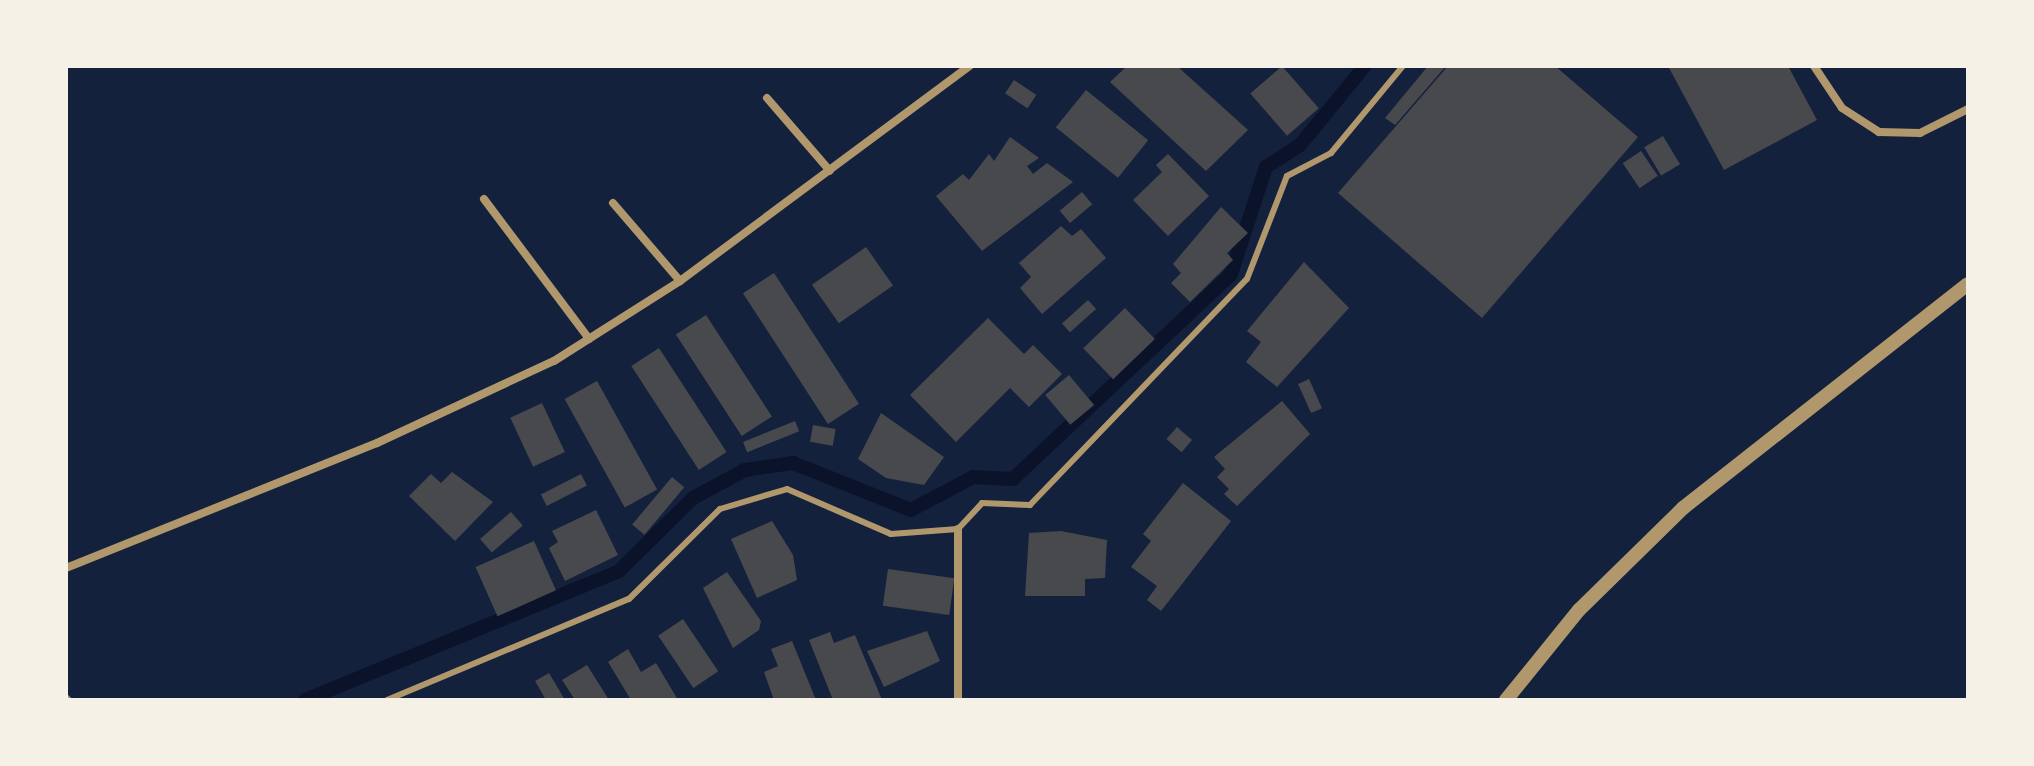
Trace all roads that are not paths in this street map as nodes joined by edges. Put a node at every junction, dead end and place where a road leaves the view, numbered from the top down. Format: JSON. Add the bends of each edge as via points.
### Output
{"nodes":[{"id":1,"x":970,"y":66,"type":"edge"},
{"id":2,"x":1403,"y":66,"type":"edge"},
{"id":3,"x":1814,"y":66,"type":"edge"},
{"id":4,"x":767,"y":98,"type":"dead end"},
{"id":5,"x":1968,"y":109,"type":"edge"},
{"id":6,"x":830,"y":171,"type":"junction"},
{"id":7,"x":484,"y":199,"type":"dead end"},
{"id":8,"x":613,"y":203,"type":"dead end"},
{"id":9,"x":680,"y":281,"type":"junction"},
{"id":10,"x":1968,"y":284,"type":"edge"},
{"id":11,"x":589,"y":339,"type":"junction"},
{"id":12,"x":958,"y":529,"type":"junction"},
{"id":13,"x":66,"y":568,"type":"edge"},
{"id":14,"x":387,"y":700,"type":"edge"},
{"id":15,"x":958,"y":700,"type":"edge"},
{"id":16,"x":1506,"y":700,"type":"edge"}],
"edges":[{"from":1,"to":6,"type":"street"},
{"from":2,"to":12,"type":"lane","via":[[1331,153],[1287,176],[1247,279],[1193,336],[1030,505],[982,503]]},
{"from":3,"to":5,"type":"street","via":[[1842,108],[1879,132],[1920,133]]},
{"from":4,"to":6,"type":"street"},
{"from":6,"to":9,"type":"street"},
{"from":7,"to":11,"type":"street"},
{"from":8,"to":9,"type":"street"},
{"from":9,"to":11,"type":"street"},
{"from":10,"to":16,"type":"street","via":[[1683,508],[1579,610]]},
{"from":11,"to":13,"type":"street","via":[[377,443]]},
{"from":12,"to":14,"type":"lane","via":[[891,534],[787,489],[720,509],[629,599]]},
{"from":12,"to":15,"type":"street"}]}
